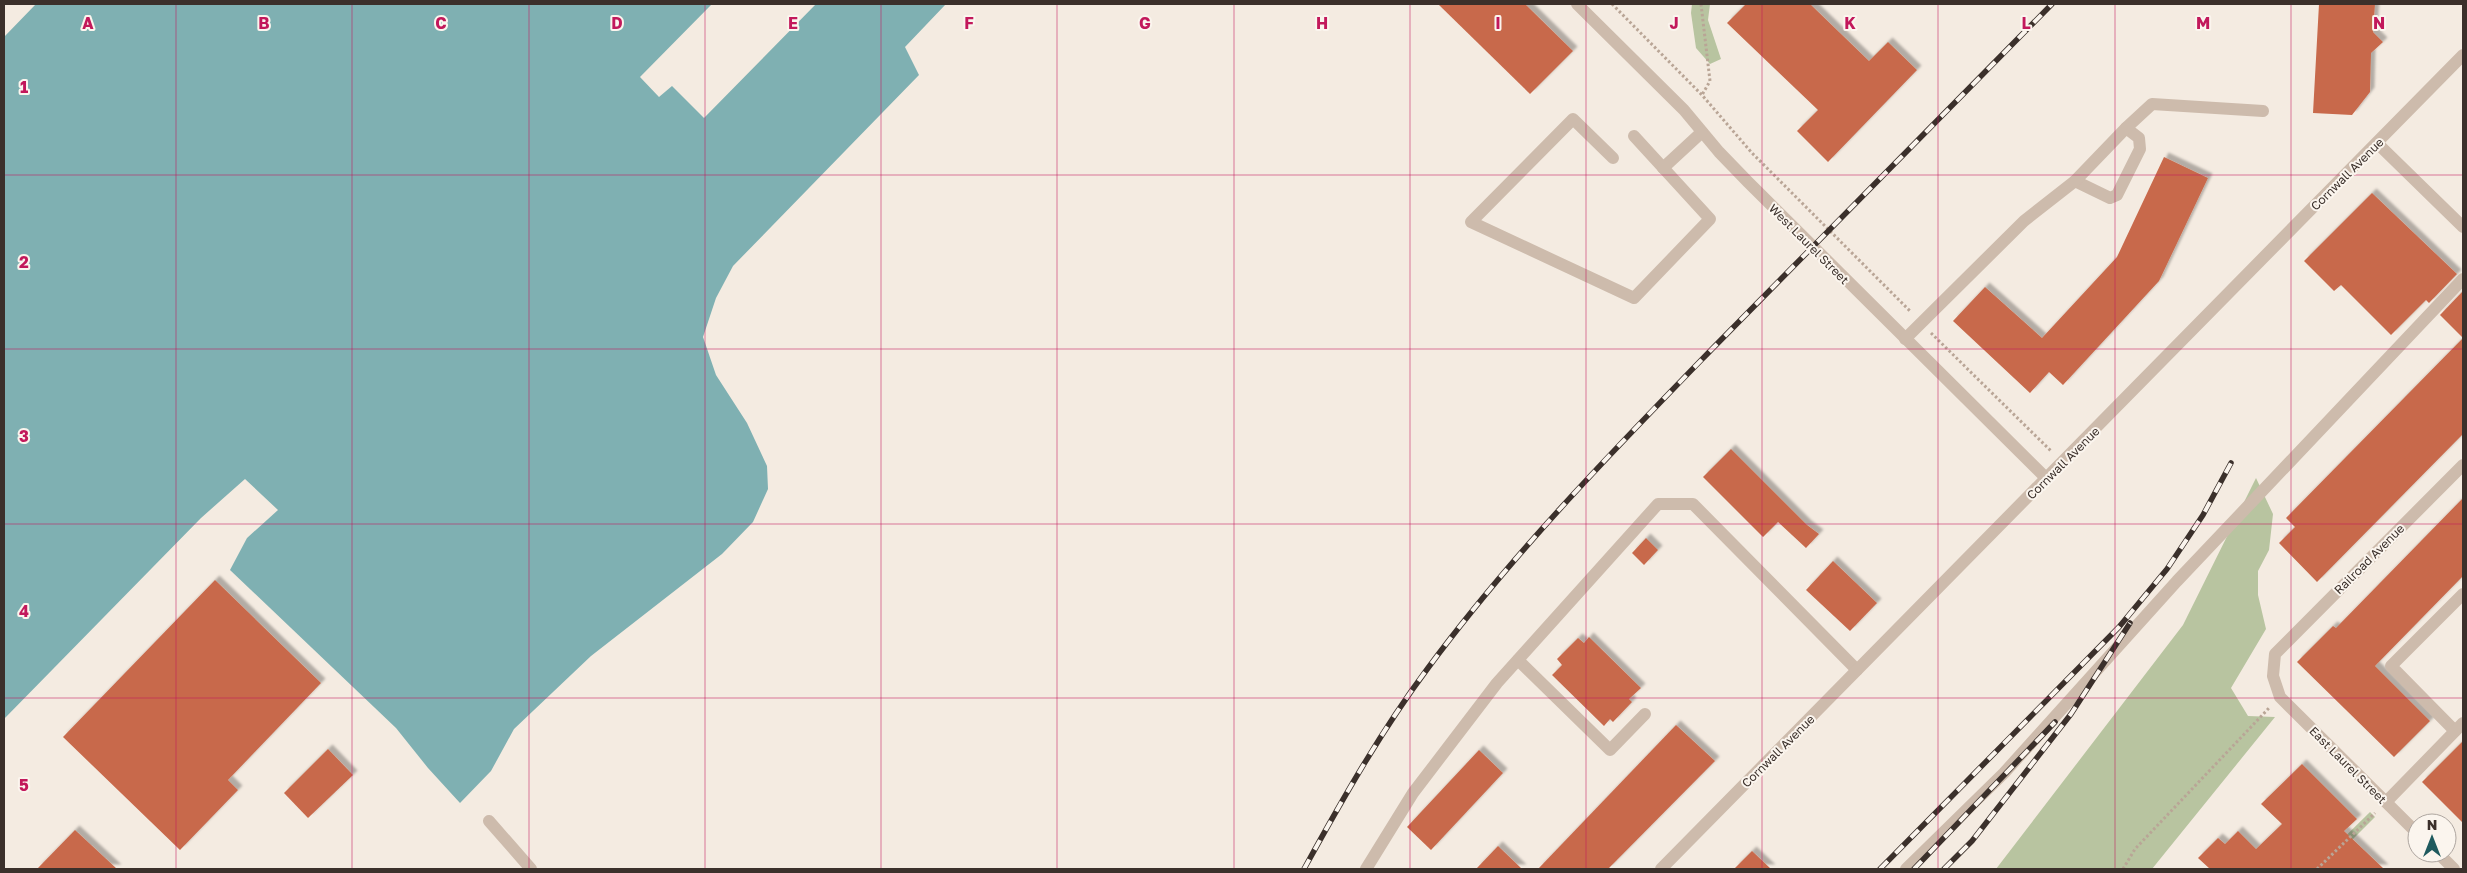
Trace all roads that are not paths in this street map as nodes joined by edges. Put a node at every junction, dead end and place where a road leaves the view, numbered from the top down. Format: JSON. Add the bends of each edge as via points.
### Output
{"nodes":[{"id":1,"x":1577,"y":4,"type":"edge"},
{"id":2,"x":2463,"y":55,"type":"edge"},
{"id":3,"x":2263,"y":111,"type":"dead end"},
{"id":4,"x":2126,"y":128,"type":"junction"},
{"id":5,"x":1702,"y":132,"type":"junction"},
{"id":6,"x":1634,"y":136,"type":"dead end"},
{"id":7,"x":2378,"y":143,"type":"junction"},
{"id":8,"x":1612,"y":158,"type":"dead end"},
{"id":9,"x":1663,"y":168,"type":"junction"},
{"id":10,"x":2075,"y":181,"type":"junction"},
{"id":11,"x":2463,"y":227,"type":"edge"},
{"id":12,"x":2463,"y":279,"type":"edge"},
{"id":13,"x":1905,"y":339,"type":"junction"},
{"id":14,"x":2463,"y":465,"type":"edge"},
{"id":15,"x":2047,"y":479,"type":"junction"},
{"id":16,"x":2463,"y":594,"type":"edge"},
{"id":17,"x":1518,"y":660,"type":"junction"},
{"id":18,"x":1857,"y":670,"type":"junction"},
{"id":19,"x":2280,"y":697,"type":"joint"},
{"id":20,"x":1645,"y":714,"type":"dead end"},
{"id":21,"x":2459,"y":727,"type":"edge"},
{"id":22,"x":2386,"y":802,"type":"junction"},
{"id":23,"x":489,"y":822,"type":"dead end"},
{"id":24,"x":2407,"y":823,"type":"edge"},
{"id":25,"x":531,"y":869,"type":"edge"},
{"id":26,"x":1366,"y":869,"type":"edge"},
{"id":27,"x":1661,"y":869,"type":"edge"},
{"id":28,"x":1906,"y":869,"type":"edge"}],
"edges":[{"from":1,"to":5,"type":"street","name":"West Laurel Street"},
{"from":2,"to":7,"type":"street","name":"Cornwall Avenue"},
{"from":3,"to":4,"type":"street","via":[[2152,104]]},
{"from":4,"to":10,"type":"street"},
{"from":4,"to":10,"type":"street","via":[[2139,138],[2140,149],[2117,195],[2110,198]]},
{"from":5,"to":9,"type":"street"},
{"from":5,"to":13,"type":"street","name":"West Laurel Street"},
{"from":6,"to":9,"type":"street"},
{"from":7,"to":11,"type":"street"},
{"from":7,"to":15,"type":"street","name":"Cornwall Avenue"},
{"from":8,"to":9,"type":"street","via":[[1573,119],[1471,222],[1634,298],[1710,220]]},
{"from":10,"to":13,"type":"street","via":[[2024,221]]},
{"from":12,"to":28,"type":"street","via":[[2177,581],[2004,773]]},
{"from":13,"to":15,"type":"street","name":"West Laurel Street"},
{"from":14,"to":19,"type":"street","name":"Railroad Avenue","via":[[2275,654],[2273,676]]},
{"from":15,"to":18,"type":"street","name":"Cornwall Avenue"},
{"from":16,"to":21,"type":"street","via":[[2391,666]]},
{"from":17,"to":18,"type":"street","via":[[1658,504],[1693,504]]},
{"from":17,"to":20,"type":"street","via":[[1610,750]]},
{"from":17,"to":26,"type":"street","via":[[1413,793]]},
{"from":18,"to":27,"type":"street","name":"Cornwall Avenue"},
{"from":19,"to":22,"type":"street","name":"East Laurel Street"},
{"from":21,"to":22,"type":"street"},
{"from":22,"to":24,"type":"street","name":"East Laurel Street"},
{"from":23,"to":25,"type":"street"}]}
